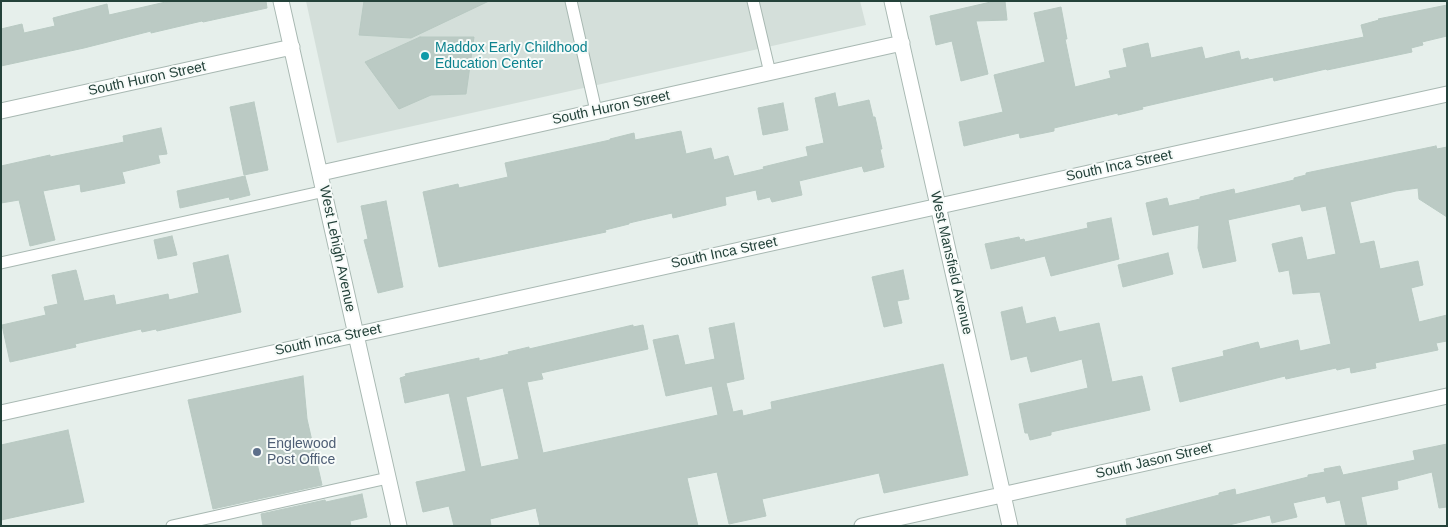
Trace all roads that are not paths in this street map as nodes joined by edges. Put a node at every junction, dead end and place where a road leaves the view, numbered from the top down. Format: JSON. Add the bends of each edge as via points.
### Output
{"nodes":[{"id":1,"x":281,"y":1,"type":"edge"},
{"id":2,"x":572,"y":1,"type":"edge"},
{"id":3,"x":753,"y":1,"type":"edge"},
{"id":4,"x":892,"y":1,"type":"edge"},
{"id":5,"x":902,"y":43,"type":"junction"},
{"id":6,"x":292,"y":47,"type":"junction"},
{"id":7,"x":770,"y":73,"type":"junction"},
{"id":8,"x":1447,"y":94,"type":"edge"},
{"id":9,"x":1,"y":111,"type":"edge"},
{"id":10,"x":596,"y":111,"type":"junction"},
{"id":11,"x":320,"y":173,"type":"junction"},
{"id":12,"x":325,"y":191,"type":"junction"},
{"id":13,"x":938,"y":205,"type":"junction"},
{"id":14,"x":1,"y":263,"type":"edge"},
{"id":15,"x":356,"y":334,"type":"junction"},
{"id":16,"x":1447,"y":396,"type":"edge"},
{"id":17,"x":1,"y":413,"type":"edge"},
{"id":18,"x":388,"y":478,"type":"junction"},
{"id":19,"x":1003,"y":495,"type":"junction"},
{"id":20,"x":172,"y":526,"type":"edge"},
{"id":21,"x":398,"y":526,"type":"edge"},
{"id":22,"x":862,"y":526,"type":"edge"},
{"id":23,"x":1010,"y":526,"type":"edge"}],
"edges":[{"from":1,"to":6,"type":"street","name":"West Lehigh Avenue"},
{"from":2,"to":10,"type":"lane"},
{"from":3,"to":7,"type":"lane"},
{"from":4,"to":5,"type":"street","name":"West Mansfield Avenue"},
{"from":5,"to":7,"type":"street","name":"South Huron Street"},
{"from":5,"to":13,"type":"street","name":"West Mansfield Avenue"},
{"from":6,"to":9,"type":"street","name":"South Huron Street"},
{"from":6,"to":11,"type":"street","name":"West Lehigh Avenue"},
{"from":7,"to":10,"type":"street","name":"South Huron Street"},
{"from":8,"to":13,"type":"street","name":"South Inca Street"},
{"from":10,"to":11,"type":"street","name":"South Huron Street"},
{"from":11,"to":12,"type":"street","name":"West Lehigh Avenue"},
{"from":12,"to":14,"type":"lane"},
{"from":12,"to":15,"type":"street","name":"West Lehigh Avenue"},
{"from":13,"to":15,"type":"street","name":"South Inca Street"},
{"from":13,"to":19,"type":"street","name":"West Mansfield Avenue"},
{"from":15,"to":17,"type":"street","name":"South Inca Street"},
{"from":15,"to":18,"type":"street","name":"West Lehigh Avenue"},
{"from":16,"to":19,"type":"street","name":"South Jason Street"},
{"from":18,"to":20,"type":"lane"},
{"from":18,"to":21,"type":"street","name":"West Lehigh Avenue"},
{"from":19,"to":22,"type":"street","name":"South Jason Street"},
{"from":19,"to":23,"type":"street","name":"West Mansfield Avenue"}]}
